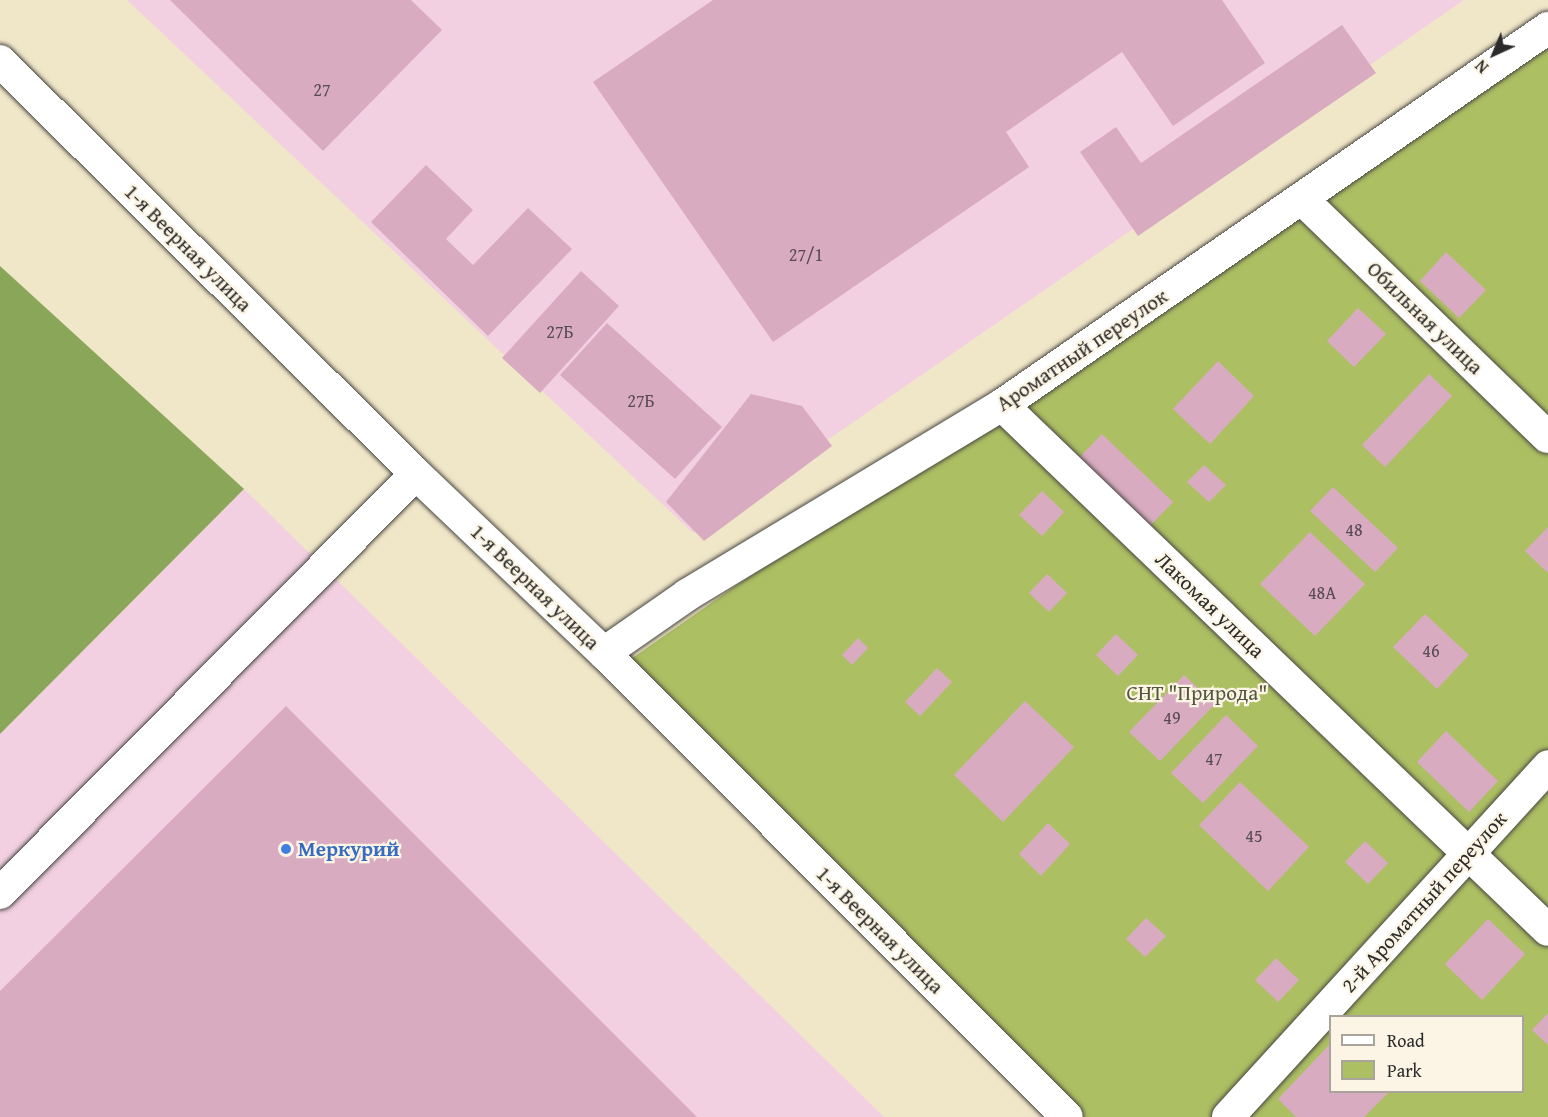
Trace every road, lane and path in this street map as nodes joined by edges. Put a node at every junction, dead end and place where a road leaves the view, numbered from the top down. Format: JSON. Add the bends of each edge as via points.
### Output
{"nodes":[{"id":1,"x":1548,"y":28,"type":"edge"},
{"id":2,"x":0,"y":61,"type":"edge"},
{"id":3,"x":1302,"y":199,"type":"junction"},
{"id":4,"x":1002,"y":405,"type":"junction"},
{"id":5,"x":1548,"y":437,"type":"edge"},
{"id":6,"x":416,"y":474,"type":"junction"},
{"id":7,"x":604,"y":653,"type":"junction"},
{"id":8,"x":1548,"y":766,"type":"edge"},
{"id":9,"x":1468,"y":853,"type":"junction"},
{"id":10,"x":0,"y":892,"type":"edge"},
{"id":11,"x":1548,"y":930,"type":"edge"},
{"id":12,"x":1067,"y":1117,"type":"edge"},
{"id":13,"x":1228,"y":1117,"type":"edge"}],
"edges":[{"from":1,"to":3,"type":"street","name":"Ароматный переулок"},
{"from":2,"to":6,"type":"street","name":"1-я Веерная улица"},
{"from":3,"to":4,"type":"street","name":"Ароматный переулок"},
{"from":3,"to":5,"type":"street","name":"Обильная улица"},
{"from":4,"to":7,"type":"street","name":"Ароматный переулок","via":[[687,595]]},
{"from":4,"to":9,"type":"street","name":"Лакомая улица"},
{"from":6,"to":7,"type":"street","name":"1-я Веерная улица"},
{"from":6,"to":10,"type":"street"},
{"from":7,"to":12,"type":"street","name":"1-я Веерная улица"},
{"from":8,"to":9,"type":"street","name":"2-й Ароматный переулок"},
{"from":9,"to":11,"type":"street","name":"Лакомая улица"},
{"from":9,"to":13,"type":"street","name":"2-й Ароматный переулок"}]}
